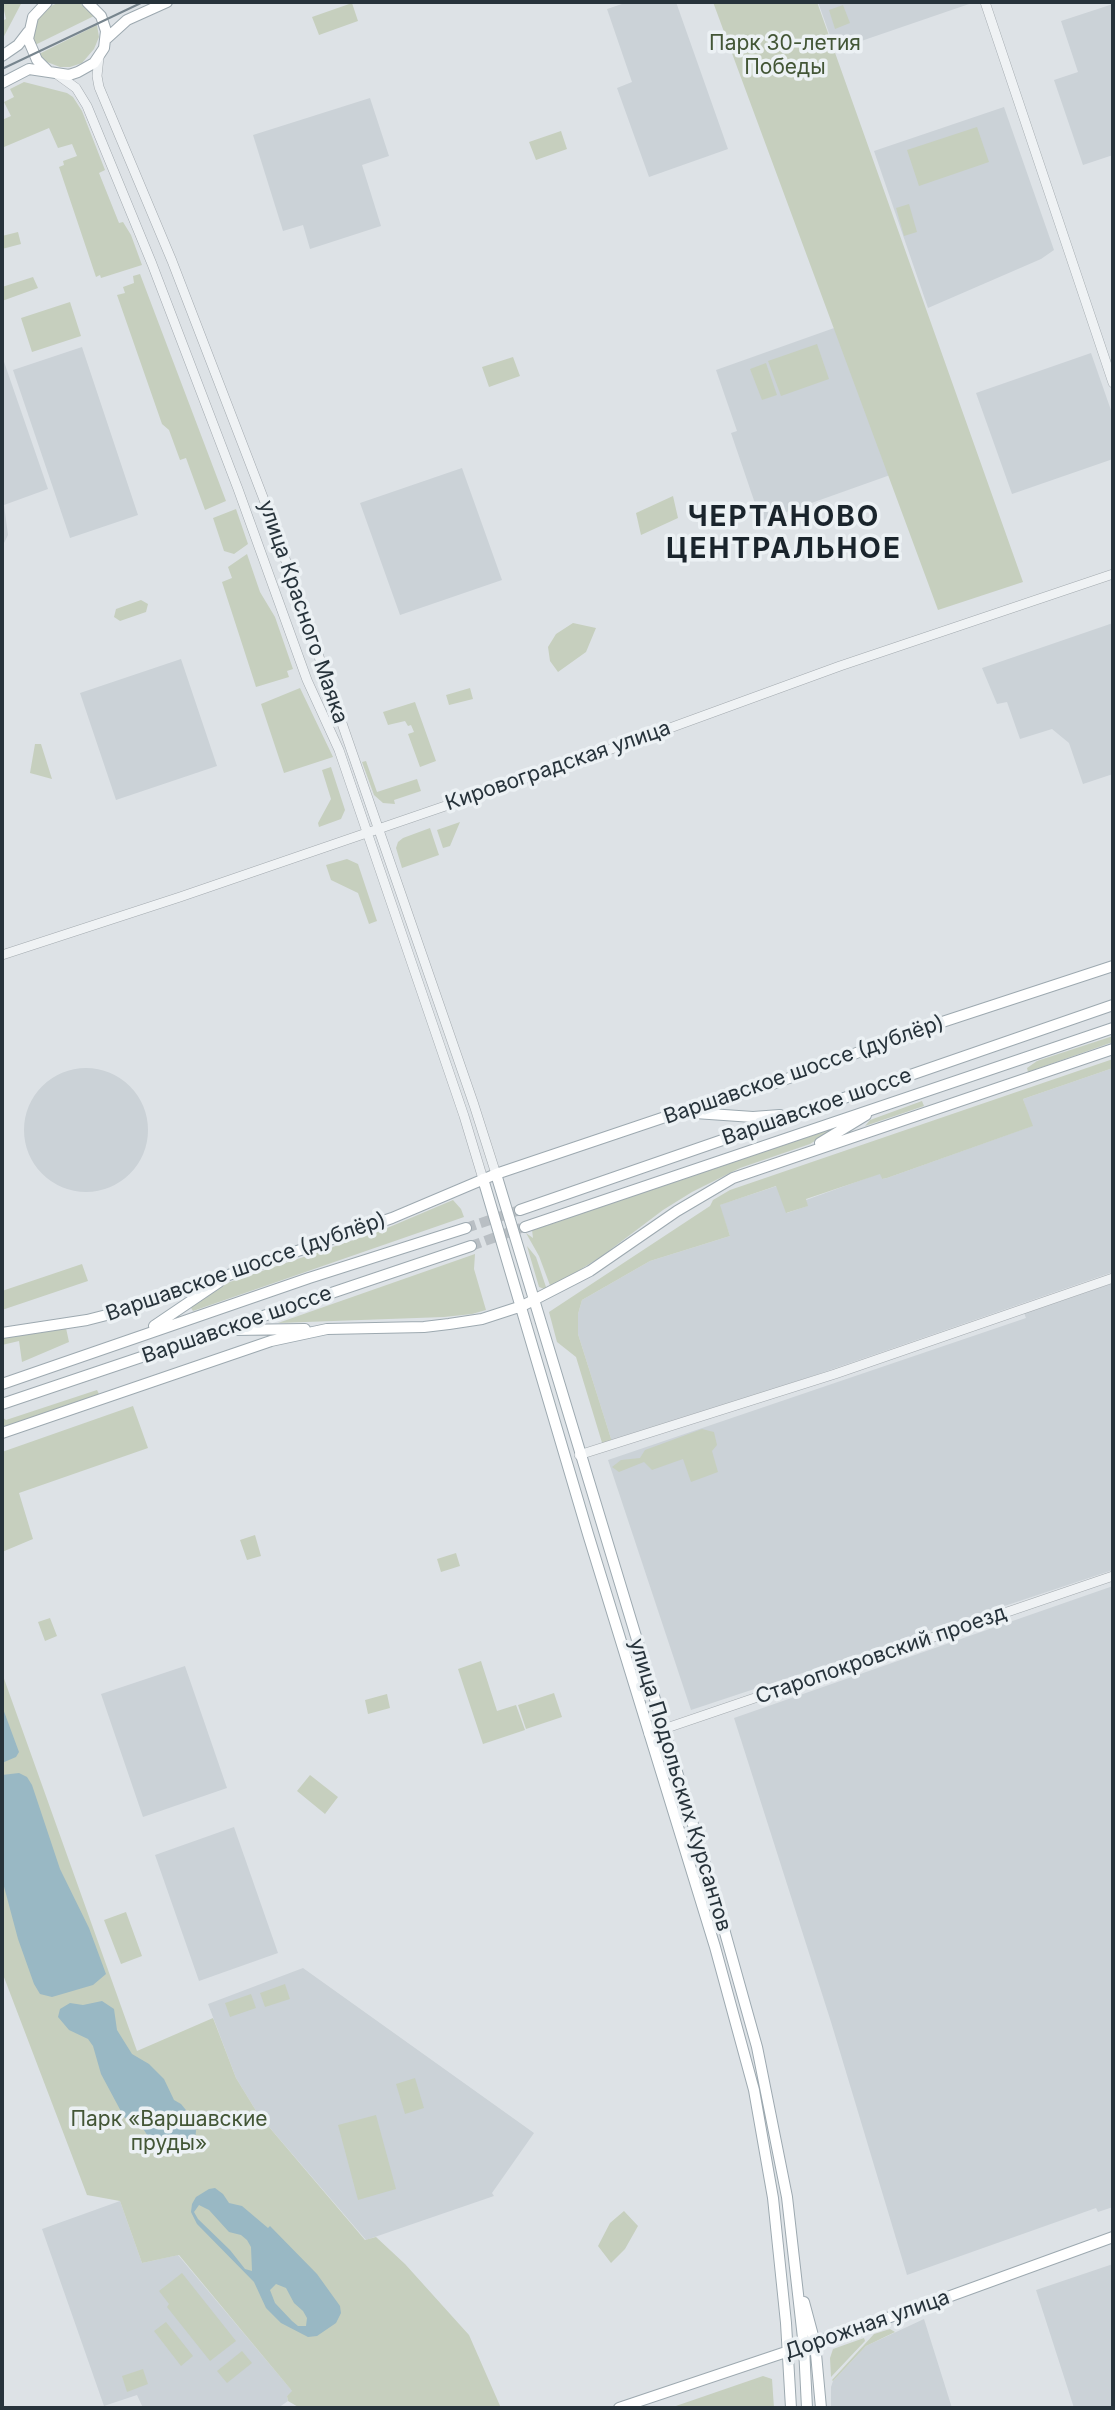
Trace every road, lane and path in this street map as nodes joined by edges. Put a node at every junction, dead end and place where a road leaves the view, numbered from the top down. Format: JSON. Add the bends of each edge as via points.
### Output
{"nodes":[{"id":1,"x":47,"y":2,"type":"edge"},
{"id":2,"x":88,"y":2,"type":"edge"},
{"id":3,"x":104,"y":2,"type":"edge"},
{"id":4,"x":167,"y":2,"type":"edge"},
{"id":5,"x":985,"y":2,"type":"edge"},
{"id":6,"x":38,"y":6,"type":"edge"},
{"id":7,"x":29,"y":32,"type":"junction"},
{"id":8,"x":106,"y":40,"type":"junction"},
{"id":9,"x":2,"y":56,"type":"edge"},
{"id":10,"x":100,"y":56,"type":"junction"},
{"id":11,"x":52,"y":72,"type":"junction"},
{"id":12,"x":2,"y":83,"type":"edge"},
{"id":13,"x":1113,"y":383,"type":"edge"},
{"id":14,"x":1113,"y":575,"type":"edge"},
{"id":15,"x":378,"y":828,"type":"junction"},
{"id":16,"x":367,"y":832,"type":"junction"},
{"id":17,"x":2,"y":955,"type":"edge"},
{"id":18,"x":1113,"y":966,"type":"edge"},
{"id":19,"x":1113,"y":1005,"type":"edge"},
{"id":20,"x":1113,"y":1028,"type":"edge"},
{"id":21,"x":1113,"y":1049,"type":"edge"},
{"id":22,"x":887,"y":1103,"type":"junction"},
{"id":23,"x":674,"y":1114,"type":"junction"},
{"id":24,"x":797,"y":1114,"type":"junction"},
{"id":25,"x":803,"y":1153,"type":"junction"},
{"id":26,"x":496,"y":1174,"type":"junction"},
{"id":27,"x":483,"y":1179,"type":"junction"},
{"id":28,"x":520,"y":1210,"type":"tunnel mouth"},
{"id":29,"x":525,"y":1227,"type":"tunnel mouth"},
{"id":30,"x":466,"y":1228,"type":"tunnel mouth"},
{"id":31,"x":471,"y":1246,"type":"tunnel mouth"},
{"id":32,"x":239,"y":1270,"type":"junction"},
{"id":33,"x":1113,"y":1279,"type":"edge"},
{"id":34,"x":535,"y":1301,"type":"junction"},
{"id":35,"x":522,"y":1306,"type":"junction"},
{"id":36,"x":327,"y":1329,"type":"junction"},
{"id":37,"x":224,"y":1330,"type":"junction"},
{"id":38,"x":2,"y":1333,"type":"edge"},
{"id":39,"x":107,"y":1348,"type":"junction"},
{"id":40,"x":2,"y":1384,"type":"edge"},
{"id":41,"x":2,"y":1404,"type":"edge"},
{"id":42,"x":2,"y":1433,"type":"edge"},
{"id":43,"x":579,"y":1455,"type":"junction"},
{"id":44,"x":587,"y":1478,"type":"junction"},
{"id":45,"x":573,"y":1482,"type":"junction"},
{"id":46,"x":597,"y":1514,"type":"junction"},
{"id":47,"x":584,"y":1518,"type":"junction"},
{"id":48,"x":1113,"y":1576,"type":"edge"},
{"id":49,"x":663,"y":1729,"type":"junction"},
{"id":50,"x":649,"y":1734,"type":"junction"},
{"id":51,"x":1113,"y":2238,"type":"edge"},
{"id":52,"x":809,"y":2345,"type":"junction"},
{"id":53,"x":788,"y":2352,"type":"junction"},
{"id":54,"x":619,"y":2408,"type":"edge"},
{"id":55,"x":791,"y":2408,"type":"edge"},
{"id":56,"x":807,"y":2408,"type":"edge"},
{"id":57,"x":821,"y":2408,"type":"edge"}],
"edges":[{"from":1,"to":6,"type":"main road"},
{"from":2,"to":3,"type":"main road"},
{"from":2,"to":8,"type":"main road","via":[[103,19]]},
{"from":4,"to":8,"type":"main road","via":[[127,20]]},
{"from":5,"to":13,"type":"street"},
{"from":6,"to":7,"type":"main road"},
{"from":7,"to":9,"type":"main road"},
{"from":7,"to":11,"type":"main road","via":[[33,54]]},
{"from":8,"to":10,"type":"main road"},
{"from":10,"to":11,"type":"main road","via":[[78,72]]},
{"from":10,"to":15,"type":"street","name":"улица Красного Маяка","via":[[99,87],[236,425]]},
{"from":11,"to":12,"type":"main road","via":[[29,69]]},
{"from":11,"to":16,"type":"street","name":"улица Красного Маяка","via":[[83,97],[152,264]]},
{"from":14,"to":15,"type":"street","name":"Кировоградская улица"},
{"from":15,"to":16,"type":"street","name":"Кировоградская улица"},
{"from":15,"to":26,"type":"street","name":"улица Красного Маяка"},
{"from":16,"to":17,"type":"street","name":"Кировоградская улица"},
{"from":16,"to":27,"type":"street","name":"улица Красного Маяка"},
{"from":18,"to":23,"type":"main road","name":"Варшавское шоссе (дублёр)"},
{"from":19,"to":24,"type":"main road","name":"Варшавское шоссе"},
{"from":20,"to":22,"type":"main road","name":"Варшавское шоссе"},
{"from":21,"to":25,"type":"main road"},
{"from":22,"to":25,"type":"main road"},
{"from":22,"to":29,"type":"main road","name":"Варшавское шоссе"},
{"from":23,"to":24,"type":"main road"},
{"from":23,"to":26,"type":"main road","name":"Варшавское шоссе (дублёр)"},
{"from":24,"to":28,"type":"main road","name":"Варшавское шоссе"},
{"from":25,"to":34,"type":"main road","name":"Варшавское шоссе","via":[[710,1190],[590,1271]]},
{"from":26,"to":27,"type":"main road"},
{"from":26,"to":34,"type":"main road","name":"улица Подольских Курсантов"},
{"from":27,"to":32,"type":"main road","name":"Варшавское шоссе (дублёр)","via":[[392,1218]]},
{"from":27,"to":35,"type":"main road","name":"улица Подольских Курсантов"},
{"from":30,"to":39,"type":"main road","name":"Варшавское шоссе"},
{"from":31,"to":37,"type":"main road","name":"Варшавское шоссе"},
{"from":32,"to":38,"type":"main road","name":"Варшавское шоссе (дублёр)","via":[[134,1308]]},
{"from":32,"to":39,"type":"main road","via":[[162,1322]]},
{"from":33,"to":43,"type":"street"},
{"from":34,"to":35,"type":"main road"},
{"from":34,"to":43,"type":"main road","name":"улица Подольских Курсантов"},
{"from":35,"to":36,"type":"main road","via":[[449,1325]]},
{"from":35,"to":45,"type":"main road","name":"улица Подольских Курсантов"},
{"from":36,"to":37,"type":"main road"},
{"from":36,"to":42,"type":"main road","via":[[271,1341]]},
{"from":37,"to":41,"type":"main road","name":"Варшавское шоссе"},
{"from":39,"to":40,"type":"main road","name":"Варшавское шоссе"},
{"from":43,"to":44,"type":"main road","name":"улица Подольских Курсантов"},
{"from":44,"to":45,"type":"street","via":[[582,1486]]},
{"from":44,"to":46,"type":"main road","name":"улица Подольских Курсантов"},
{"from":45,"to":47,"type":"main road","name":"улица Подольских Курсантов"},
{"from":46,"to":47,"type":"street","via":[[589,1509]]},
{"from":46,"to":49,"type":"main road","name":"улица Подольских Курсантов"},
{"from":47,"to":50,"type":"main road","name":"улица Подольских Курсантов"},
{"from":48,"to":49,"type":"street","name":"Старопокровский проезд"},
{"from":49,"to":50,"type":"street","name":"Старопокровский проезд"},
{"from":49,"to":52,"type":"main road","name":"улица Подольских Курсантов","via":[[757,2047],[782,2166]]},
{"from":50,"to":53,"type":"main road","name":"улица Подольских Курсантов","via":[[754,2090],[774,2198]]},
{"from":51,"to":52,"type":"main road","name":"Дорожная улица"},
{"from":52,"to":53,"type":"main road","name":"Дорожная улица"},
{"from":52,"to":56,"type":"main road","name":"улица Подольских Курсантов"},
{"from":52,"to":57,"type":"main road"},
{"from":53,"to":54,"type":"main road","name":"Дорожная улица"},
{"from":53,"to":55,"type":"main road","name":"улица Подольских Курсантов"}]}
